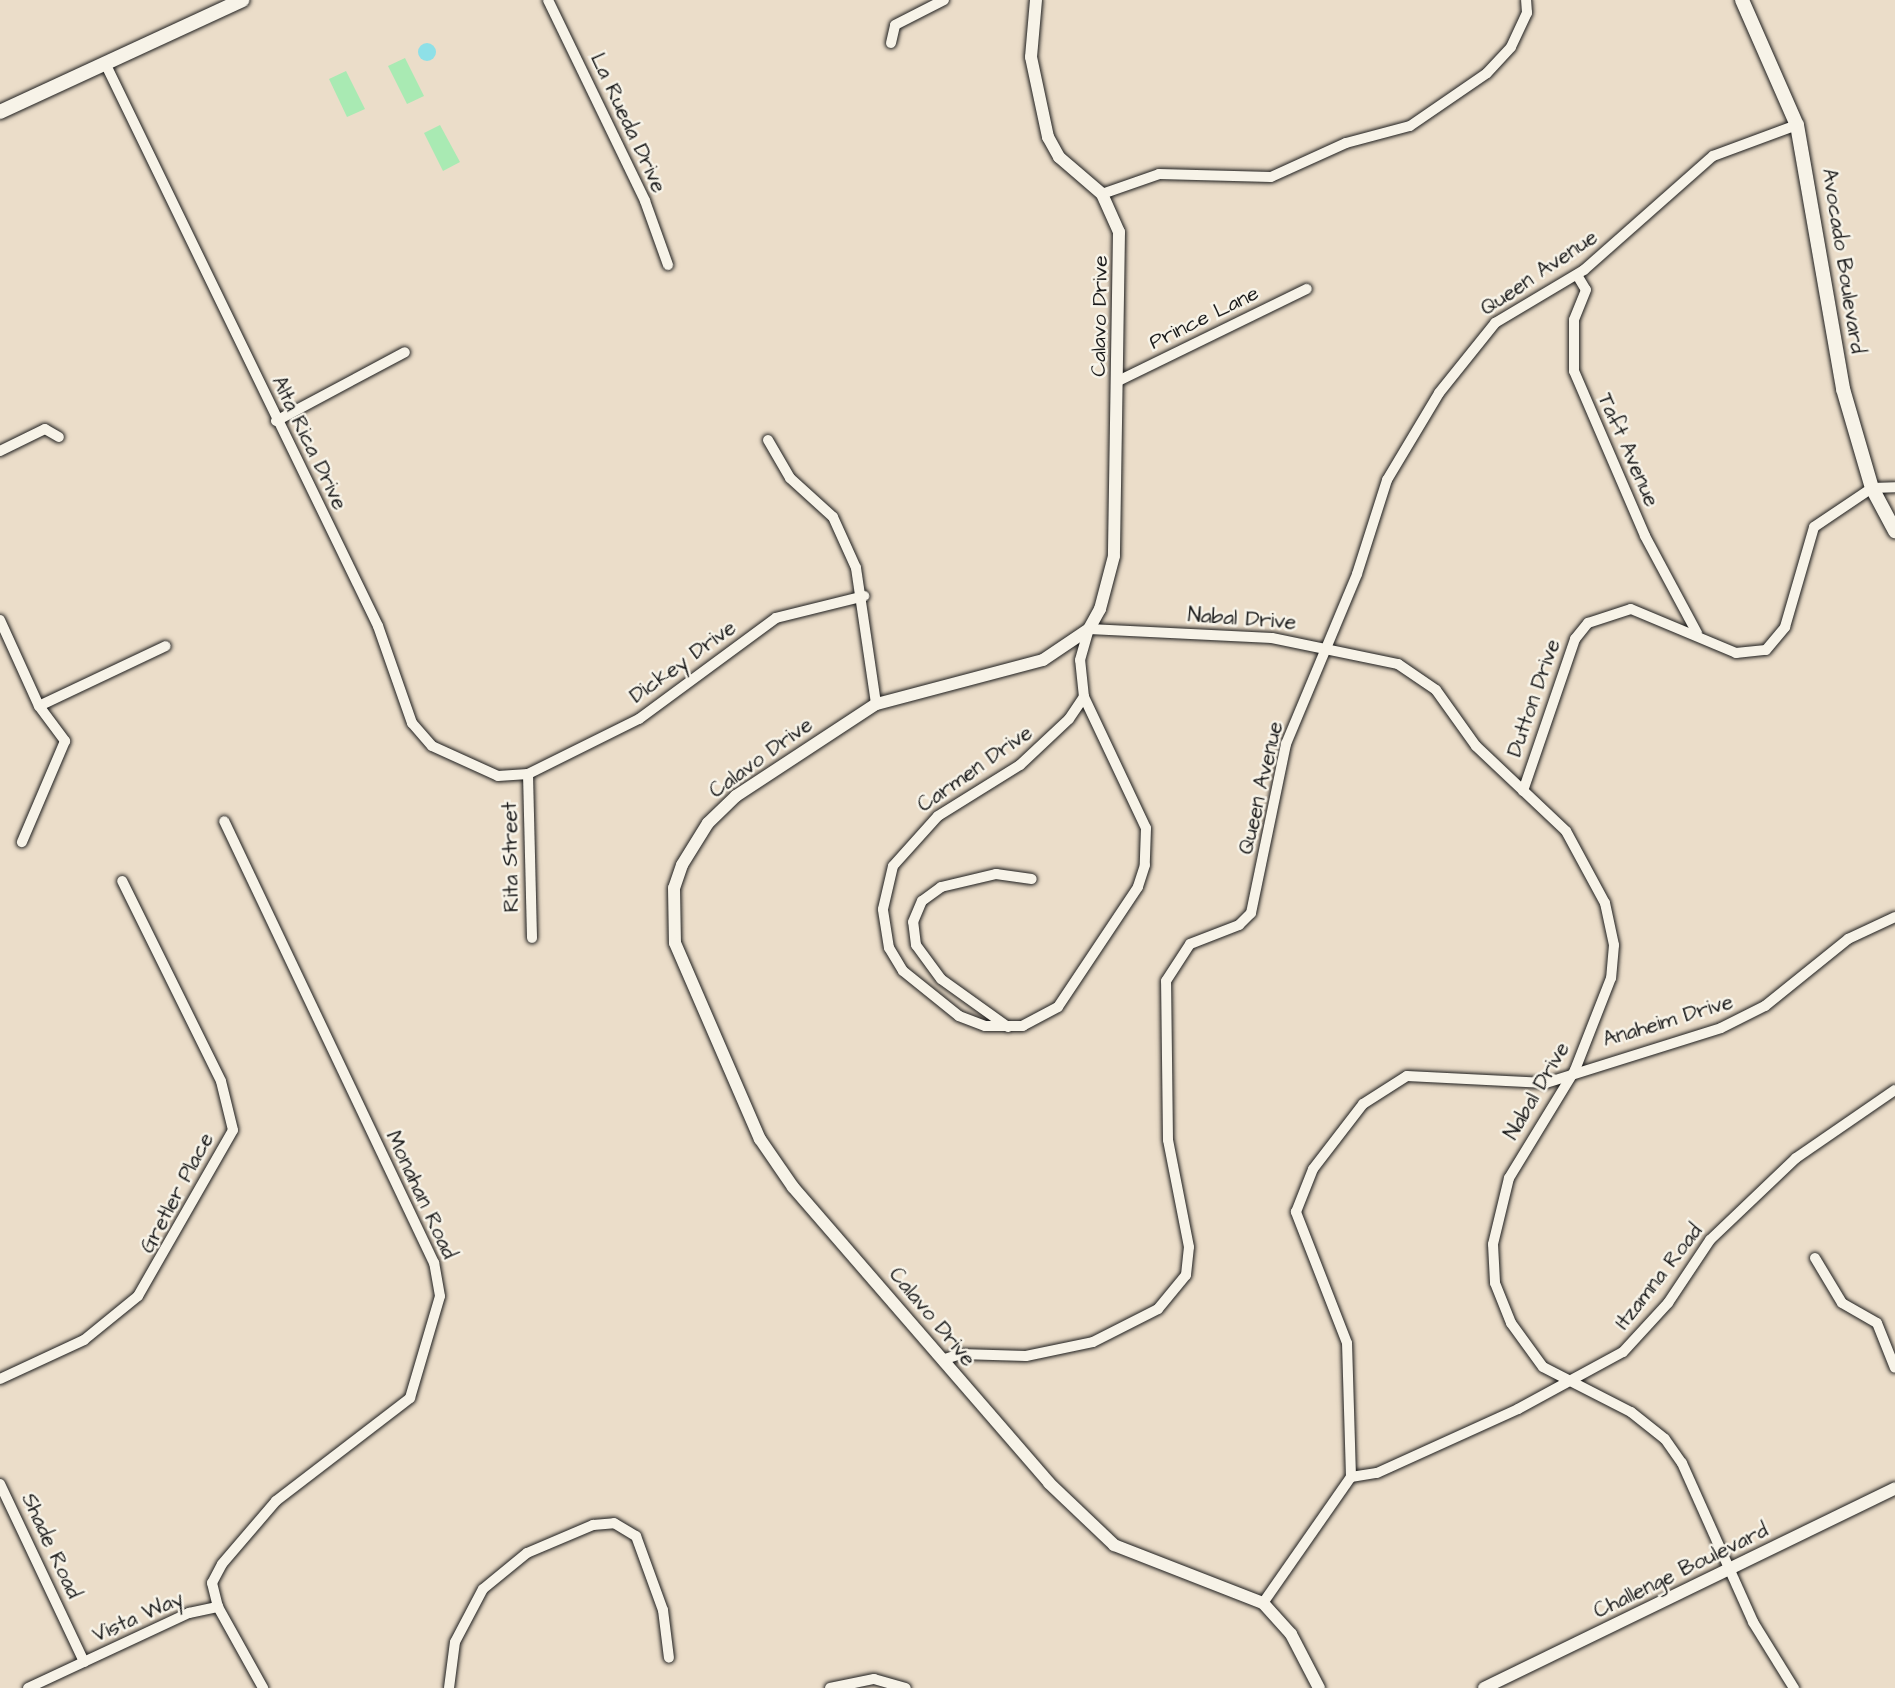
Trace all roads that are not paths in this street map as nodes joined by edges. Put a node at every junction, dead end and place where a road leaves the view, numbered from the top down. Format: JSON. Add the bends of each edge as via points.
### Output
{"nodes":[{"id":1,"x":242,"y":0,"type":"edge"},
{"id":2,"x":548,"y":0,"type":"edge"},
{"id":3,"x":944,"y":0,"type":"edge"},
{"id":4,"x":1035,"y":0,"type":"edge"},
{"id":5,"x":1526,"y":0,"type":"edge"},
{"id":6,"x":1742,"y":0,"type":"edge"},
{"id":7,"x":219,"y":5,"type":"edge"},
{"id":8,"x":891,"y":43,"type":"dead end"},
{"id":9,"x":105,"y":63,"type":"junction"},
{"id":10,"x":0,"y":112,"type":"edge"},
{"id":11,"x":1797,"y":125,"type":"junction"},
{"id":12,"x":1102,"y":194,"type":"junction"},
{"id":13,"x":668,"y":265,"type":"dead end"},
{"id":14,"x":1577,"y":275,"type":"junction"},
{"id":15,"x":1307,"y":289,"type":"dead end"},
{"id":16,"x":405,"y":352,"type":"dead end"},
{"id":17,"x":1118,"y":381,"type":"junction"},
{"id":18,"x":276,"y":421,"type":"junction"},
{"id":19,"x":59,"y":437,"type":"dead end"},
{"id":20,"x":768,"y":440,"type":"dead end"},
{"id":21,"x":0,"y":451,"type":"edge"},
{"id":22,"x":1895,"y":487,"type":"edge"},
{"id":23,"x":1872,"y":488,"type":"junction"},
{"id":24,"x":1895,"y":531,"type":"edge"},
{"id":25,"x":864,"y":596,"type":"junction"},
{"id":26,"x":0,"y":620,"type":"edge"},
{"id":27,"x":1089,"y":629,"type":"junction"},
{"id":28,"x":1698,"y":632,"type":"junction"},
{"id":29,"x":1325,"y":645,"type":"junction"},
{"id":30,"x":166,"y":646,"type":"dead end"},
{"id":31,"x":1084,"y":697,"type":"junction"},
{"id":32,"x":876,"y":704,"type":"junction"},
{"id":33,"x":38,"y":706,"type":"junction"},
{"id":34,"x":528,"y":774,"type":"junction"},
{"id":35,"x":1523,"y":791,"type":"junction"},
{"id":36,"x":224,"y":821,"type":"dead end"},
{"id":37,"x":22,"y":842,"type":"dead end"},
{"id":38,"x":1032,"y":879,"type":"dead end"},
{"id":39,"x":122,"y":881,"type":"dead end"},
{"id":40,"x":1895,"y":917,"type":"edge"},
{"id":41,"x":532,"y":939,"type":"dead end"},
{"id":42,"x":1008,"y":1028,"type":"junction"},
{"id":43,"x":1575,"y":1070,"type":"junction"},
{"id":44,"x":1895,"y":1090,"type":"edge"},
{"id":45,"x":1815,"y":1258,"type":"dead end"},
{"id":46,"x":943,"y":1360,"type":"junction"},
{"id":47,"x":1895,"y":1368,"type":"edge"},
{"id":48,"x":0,"y":1379,"type":"edge"},
{"id":49,"x":1568,"y":1381,"type":"junction"},
{"id":50,"x":1351,"y":1477,"type":"junction"},
{"id":51,"x":0,"y":1484,"type":"edge"},
{"id":52,"x":1895,"y":1488,"type":"edge"},
{"id":53,"x":1728,"y":1568,"type":"junction"},
{"id":54,"x":1263,"y":1603,"type":"junction"},
{"id":55,"x":218,"y":1607,"type":"junction"},
{"id":56,"x":669,"y":1658,"type":"dead end"},
{"id":57,"x":85,"y":1662,"type":"junction"},
{"id":58,"x":28,"y":1688,"type":"edge"},
{"id":59,"x":262,"y":1688,"type":"edge"},
{"id":60,"x":449,"y":1688,"type":"edge"},
{"id":61,"x":830,"y":1688,"type":"edge"},
{"id":62,"x":906,"y":1688,"type":"edge"},
{"id":63,"x":1319,"y":1688,"type":"edge"},
{"id":64,"x":1484,"y":1688,"type":"edge"},
{"id":65,"x":1794,"y":1688,"type":"edge"}],
"edges":[{"from":1,"to":7,"type":"main road"},
{"from":2,"to":13,"type":"street","name":"La Rueda Drive","via":[[645,201]]},
{"from":3,"to":8,"type":"street","via":[[895,25]]},
{"from":4,"to":12,"type":"street","name":"Calavo Drive","via":[[1031,57],[1048,137],[1059,157]]},
{"from":5,"to":12,"type":"street","via":[[1527,13],[1511,47],[1488,73],[1410,126],[1346,143],[1271,177],[1159,174]]},
{"from":6,"to":11,"type":"main road","name":"Avocado Boulevard"},
{"from":7,"to":9,"type":"main road"},
{"from":9,"to":10,"type":"main road"},
{"from":9,"to":18,"type":"street","name":"Alta Rica Drive"},
{"from":11,"to":14,"type":"street","name":"Queen Avenue","via":[[1713,156]]},
{"from":11,"to":23,"type":"main road","name":"Avocado Boulevard","via":[[1843,389]]},
{"from":12,"to":17,"type":"street","name":"Calavo Drive","via":[[1119,232]]},
{"from":14,"to":28,"type":"street","name":"Taft Avenue","via":[[1586,290],[1574,320],[1574,371],[1640,525]]},
{"from":14,"to":29,"type":"street","name":"Queen Avenue","via":[[1495,323],[1439,393],[1387,480],[1357,574]]},
{"from":15,"to":17,"type":"street","name":"Prince Lane"},
{"from":16,"to":18,"type":"street"},
{"from":17,"to":27,"type":"street","name":"Calavo Drive","via":[[1114,555]]},
{"from":18,"to":34,"type":"street","name":"Alta Rica Drive","via":[[378,626],[418,731],[470,767],[498,776]]},
{"from":19,"to":21,"type":"street","via":[[45,429]]},
{"from":20,"to":25,"type":"street","via":[[790,478],[833,517]]},
{"from":22,"to":23,"type":"street","name":"Dutton Drive"},
{"from":23,"to":24,"type":"main road","name":"Avocado Boulevard"},
{"from":23,"to":28,"type":"street","name":"Dutton Drive","via":[[1830,510],[1809,534],[1785,627],[1772,646],[1736,653]]},
{"from":25,"to":32,"type":"street"},
{"from":25,"to":34,"type":"street","name":"Dickey Drive","via":[[808,604],[776,618],[639,719]]},
{"from":26,"to":33,"type":"street"},
{"from":27,"to":29,"type":"street","name":"Nabal Drive"},
{"from":27,"to":31,"type":"street","via":[[1080,660]]},
{"from":27,"to":32,"type":"street","name":"Calavo Drive","via":[[1030,666]]},
{"from":28,"to":35,"type":"street","name":"Dutton Drive","via":[[1631,609],[1588,623],[1575,639]]},
{"from":29,"to":35,"type":"street","name":"Nabal Drive","via":[[1398,664],[1436,690],[1476,746]]},
{"from":29,"to":46,"type":"street","name":"Queen Avenue","via":[[1286,744],[1251,913],[1239,925],[1190,944],[1166,981],[1168,1140],[1189,1247],[1186,1275],[1158,1309],[1093,1342],[1026,1356],[960,1354]]},
{"from":30,"to":33,"type":"street"},
{"from":31,"to":42,"type":"street","via":[[1146,828],[1145,864],[1068,995],[1042,1018]]},
{"from":31,"to":42,"type":"street","name":"Carmen Drive","via":[[1040,750],[913,838],[893,866],[883,909],[889,948],[903,971],[959,1016]]},
{"from":32,"to":46,"type":"street","name":"Calavo Drive","via":[[770,770],[708,823],[674,888],[675,943],[760,1139]]},
{"from":33,"to":37,"type":"street","via":[[65,741]]},
{"from":34,"to":41,"type":"street","name":"Rita Street"},
{"from":35,"to":43,"type":"street","name":"Nabal Drive","via":[[1566,831],[1583,858],[1612,932],[1611,978]]},
{"from":36,"to":55,"type":"street","name":"Monahan Road","via":[[434,1263],[440,1296],[410,1398],[276,1501],[222,1564],[212,1583]]},
{"from":38,"to":42,"type":"street","via":[[996,874],[941,887],[922,901],[913,922],[916,945],[941,979]]},
{"from":39,"to":48,"type":"street","name":"Gretler Place","via":[[216,1069],[233,1130],[138,1296],[84,1340]]},
{"from":40,"to":43,"type":"street","name":"Anaheim Drive","via":[[1848,939],[1750,1015]]},
{"from":43,"to":49,"type":"street","name":"Nabal Drive","via":[[1509,1178],[1493,1244],[1495,1283],[1511,1323],[1543,1367]]},
{"from":43,"to":50,"type":"street","name":"Anaheim Drive","via":[[1556,1081],[1520,1084],[1397,1078],[1363,1104],[1305,1182],[1297,1202],[1299,1232],[1347,1343]]},
{"from":44,"to":49,"type":"street","name":"Itzamna Road","via":[[1796,1158],[1710,1240],[1668,1303],[1623,1352]]},
{"from":45,"to":47,"type":"street","via":[[1842,1303],[1877,1323]]},
{"from":46,"to":54,"type":"street","name":"Calavo Drive","via":[[1087,1525],[1114,1545]]},
{"from":49,"to":50,"type":"street","name":"Itzamna Road","via":[[1377,1473]]},
{"from":49,"to":53,"type":"street","name":"Nabal Drive","via":[[1631,1412],[1665,1439]]},
{"from":50,"to":54,"type":"street"},
{"from":51,"to":57,"type":"street","name":"Shade Road"},
{"from":52,"to":53,"type":"street","name":"Challenge Boulevard"},
{"from":53,"to":64,"type":"street","name":"Challenge Boulevard"},
{"from":53,"to":65,"type":"street","name":"Nabal Drive"},
{"from":54,"to":63,"type":"street","name":"Calavo Drive","via":[[1291,1634]]},
{"from":55,"to":57,"type":"street","name":"Vista Way","via":[[189,1613]]},
{"from":55,"to":59,"type":"street","name":"Vista Way"},
{"from":56,"to":60,"type":"street","via":[[663,1610],[636,1536],[625,1526],[593,1525],[527,1553],[484,1590],[455,1642]]},
{"from":57,"to":58,"type":"street","name":"Vista Way"},
{"from":61,"to":62,"type":"street","via":[[874,1679]]}]}
